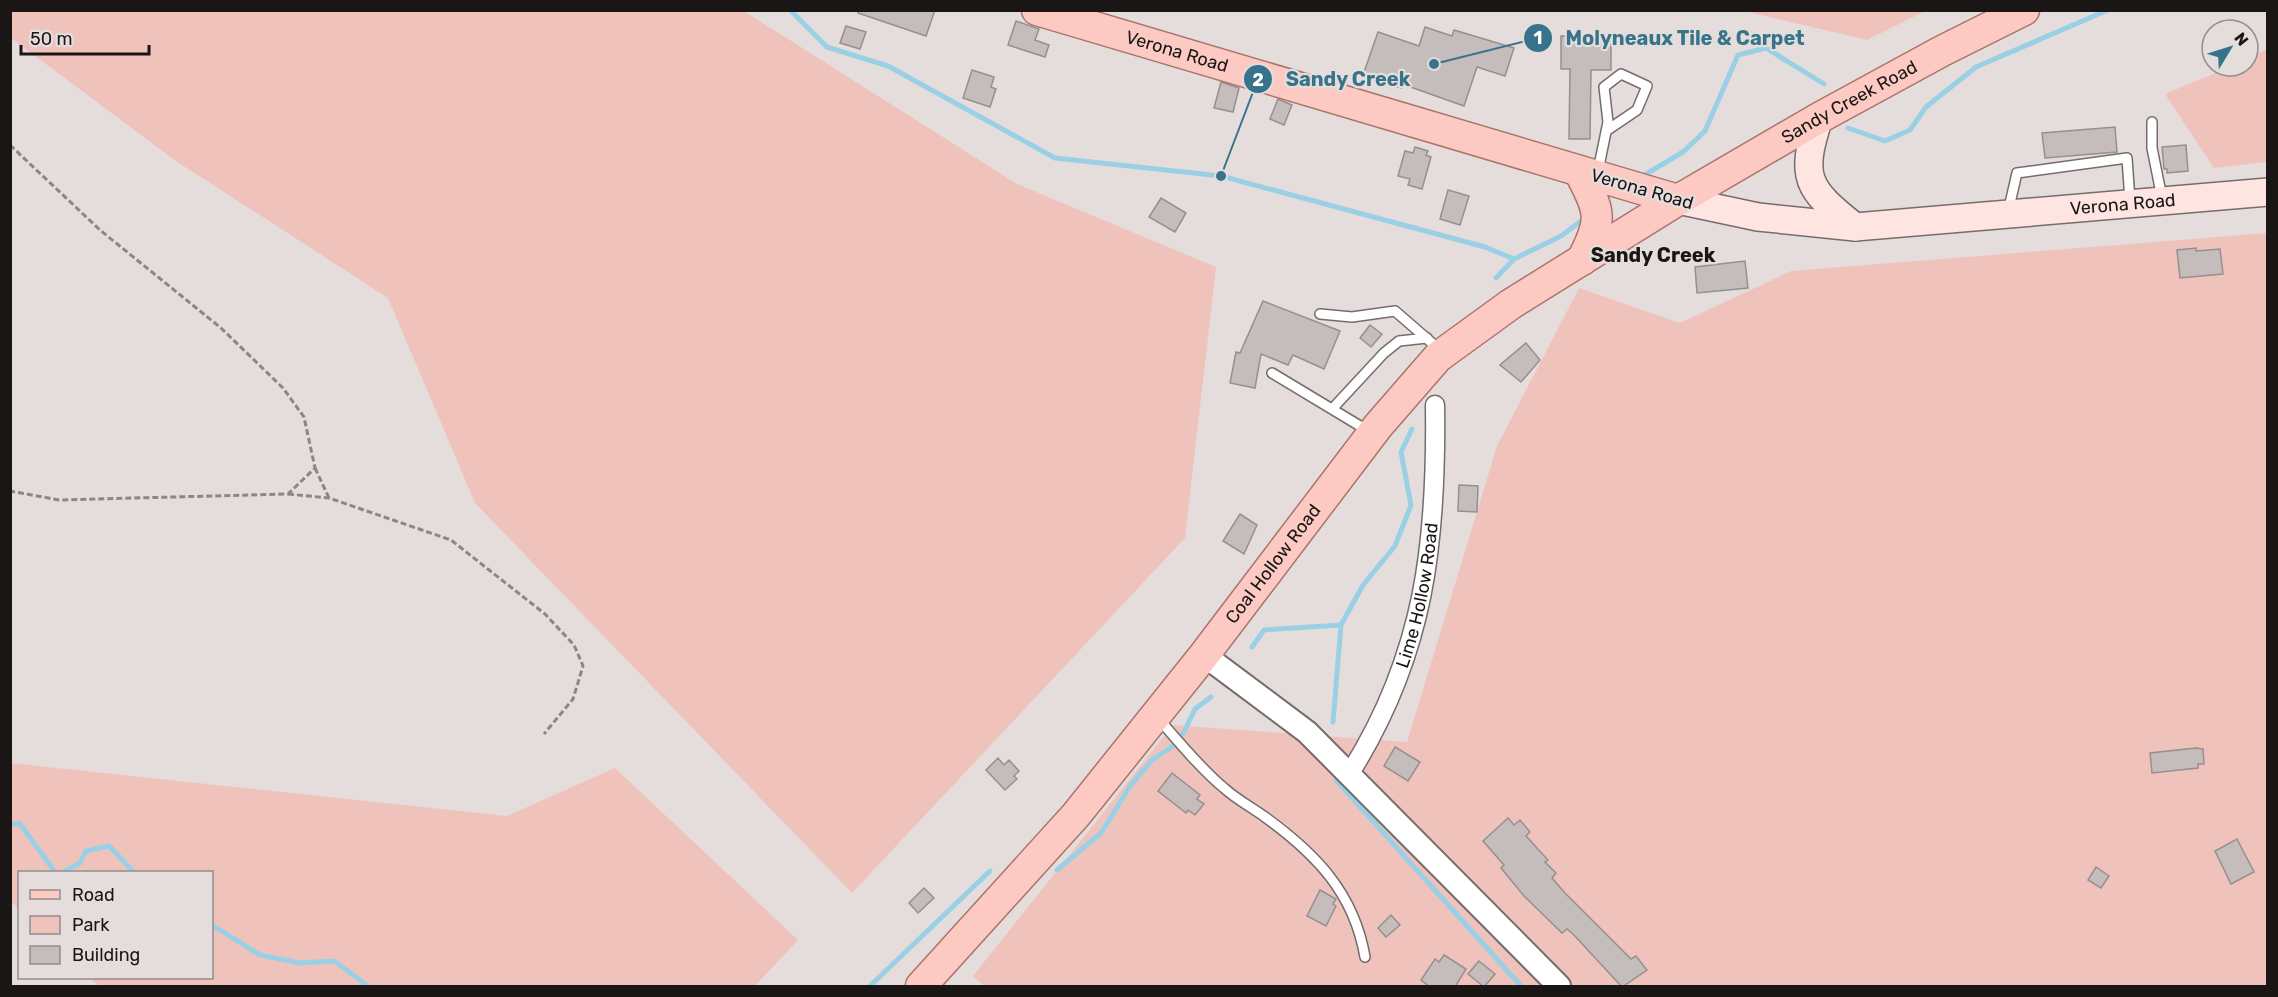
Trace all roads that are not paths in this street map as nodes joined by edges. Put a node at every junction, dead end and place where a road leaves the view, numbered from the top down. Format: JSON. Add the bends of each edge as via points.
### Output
{"nodes":[{"id":1,"x":1037,"y":10,"type":"edge"},
{"id":2,"x":2024,"y":10,"type":"edge"},
{"id":3,"x":1819,"y":118,"type":"junction"},
{"id":4,"x":2152,"y":122,"type":"dead end"},
{"id":5,"x":1606,"y":131,"type":"junction"},
{"id":6,"x":1604,"y":191,"type":"junction"},
{"id":7,"x":2268,"y":192,"type":"edge"},
{"id":8,"x":1678,"y":201,"type":"junction"},
{"id":9,"x":2163,"y":201,"type":"junction"},
{"id":10,"x":2131,"y":203,"type":"junction"},
{"id":11,"x":2008,"y":214,"type":"junction"},
{"id":12,"x":1855,"y":227,"type":"junction"},
{"id":13,"x":1582,"y":260,"type":"junction"},
{"id":14,"x":1320,"y":314,"type":"dead end"},
{"id":15,"x":1435,"y":346,"type":"junction"},
{"id":16,"x":1272,"y":373,"type":"dead end"},
{"id":17,"x":1435,"y":405,"type":"dead end"},
{"id":18,"x":1333,"y":408,"type":"junction"},
{"id":19,"x":1372,"y":433,"type":"junction"},
{"id":20,"x":1204,"y":655,"type":"junction"},
{"id":21,"x":1162,"y":723,"type":"junction"},
{"id":22,"x":1350,"y":772,"type":"junction"},
{"id":23,"x":1365,"y":957,"type":"dead end"},
{"id":24,"x":921,"y":987,"type":"edge"},
{"id":25,"x":1559,"y":987,"type":"edge"}],
"edges":[{"from":1,"to":6,"type":"main road","name":"Verona Road"},
{"from":2,"to":3,"type":"main road","name":"Sandy Creek Road"},
{"from":3,"to":8,"type":"main road","name":"Sandy Creek Road"},
{"from":3,"to":12,"type":"main road","via":[[1808,149],[1808,176],[1815,191]]},
{"from":4,"to":9,"type":"lane","via":[[2152,148]]},
{"from":5,"to":5,"type":"lane","via":[[1604,87],[1620,74],[1647,86],[1637,111]]},
{"from":5,"to":6,"type":"lane"},
{"from":6,"to":8,"type":"main road","name":"Verona Road"},
{"from":6,"to":13,"type":"main road","via":[[1595,235]]},
{"from":7,"to":9,"type":"main road","name":"Verona Road"},
{"from":8,"to":12,"type":"main road","name":"Verona Road","via":[[1758,217]]},
{"from":8,"to":13,"type":"main road","name":"Coal Hollow Road"},
{"from":9,"to":10,"type":"main road","name":"Verona Road"},
{"from":10,"to":11,"type":"main road","name":"Verona Road"},
{"from":10,"to":11,"type":"lane","via":[[2127,158],[2017,173]]},
{"from":11,"to":12,"type":"main road","name":"Verona Road"},
{"from":13,"to":15,"type":"main road","name":"Coal Hollow Road"},
{"from":14,"to":15,"type":"lane","via":[[1352,316],[1395,311]]},
{"from":15,"to":18,"type":"lane","via":[[1399,341]]},
{"from":15,"to":19,"type":"main road","name":"Coal Hollow Road","via":[[1410,386]]},
{"from":16,"to":18,"type":"lane"},
{"from":17,"to":22,"type":"street","name":"Lime Hollow Road","via":[[1430,560],[1405,663]]},
{"from":18,"to":19,"type":"lane"},
{"from":19,"to":20,"type":"main road","name":"Coal Hollow Road"},
{"from":20,"to":21,"type":"main road","name":"Coal Hollow Road"},
{"from":20,"to":22,"type":"street","via":[[1307,732]]},
{"from":21,"to":23,"type":"lane","via":[[1223,788],[1311,854],[1345,896]]},
{"from":21,"to":24,"type":"main road","name":"Coal Hollow Road"},
{"from":22,"to":25,"type":"street"}]}
